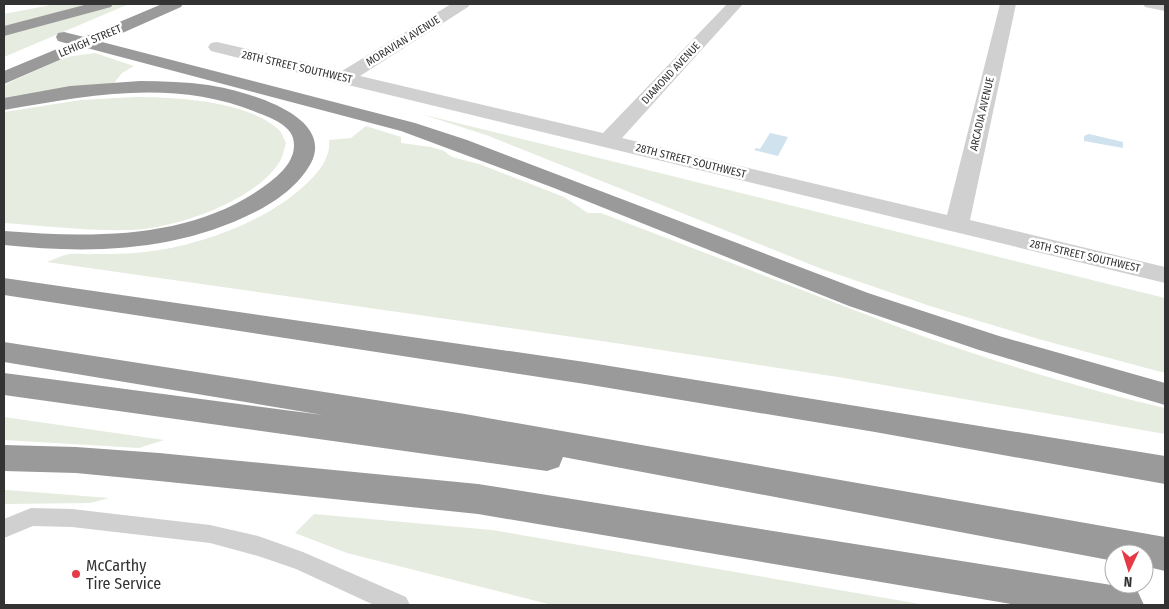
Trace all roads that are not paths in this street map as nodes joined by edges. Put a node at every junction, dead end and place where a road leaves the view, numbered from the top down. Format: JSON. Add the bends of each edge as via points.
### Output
{"nodes":[{"id":1,"x":105,"y":4,"type":"edge"},
{"id":2,"x":145,"y":4,"type":"edge"},
{"id":3,"x":175,"y":4,"type":"edge"},
{"id":4,"x":462,"y":4,"type":"edge"},
{"id":5,"x":735,"y":4,"type":"edge"},
{"id":6,"x":1008,"y":4,"type":"edge"},
{"id":7,"x":1151,"y":4,"type":"edge"},
{"id":8,"x":1165,"y":6,"type":"edge"},
{"id":9,"x":4,"y":31,"type":"edge"},
{"id":10,"x":74,"y":40,"type":"junction"},
{"id":11,"x":217,"y":47,"type":"dead end"},
{"id":12,"x":4,"y":62,"type":"edge"},
{"id":13,"x":4,"y":78,"type":"edge"},
{"id":14,"x":344,"y":78,"type":"junction"},
{"id":15,"x":4,"y":104,"type":"edge"},
{"id":16,"x":608,"y":141,"type":"junction"},
{"id":17,"x":957,"y":225,"type":"junction"},
{"id":18,"x":4,"y":238,"type":"edge"},
{"id":19,"x":1165,"y":275,"type":"edge"},
{"id":20,"x":4,"y":286,"type":"edge"},
{"id":21,"x":4,"y":352,"type":"edge"},
{"id":22,"x":4,"y":384,"type":"edge"},
{"id":23,"x":1165,"y":394,"type":"edge"},
{"id":24,"x":4,"y":458,"type":"edge"},
{"id":25,"x":1165,"y":470,"type":"edge"},
{"id":26,"x":954,"y":514,"type":"junction"},
{"id":27,"x":4,"y":529,"type":"edge"},
{"id":28,"x":1165,"y":554,"type":"edge"},
{"id":29,"x":398,"y":605,"type":"edge"},
{"id":30,"x":1124,"y":605,"type":"edge"}],
"edges":[{"from":1,"to":9,"type":"highway"},
{"from":2,"to":10,"type":"highway","name":"LEHIGH STREET"},
{"from":3,"to":10,"type":"highway","name":"LEHIGH STREET"},
{"from":4,"to":14,"type":"street","name":"MORAVIAN AVENUE"},
{"from":5,"to":16,"type":"street","name":"DIAMOND AVENUE"},
{"from":6,"to":17,"type":"street","name":"ARCADIA AVENUE"},
{"from":7,"to":8,"type":"street"},
{"from":10,"to":12,"type":"highway","name":"LEHIGH STREET"},
{"from":10,"to":13,"type":"highway","name":"LEHIGH STREET"},
{"from":10,"to":23,"type":"highway","via":[[417,130],[923,323]]},
{"from":11,"to":14,"type":"street","name":"28TH STREET SOUTHWEST"},
{"from":14,"to":16,"type":"street","name":"28TH STREET SOUTHWEST"},
{"from":15,"to":18,"type":"highway","via":[[103,88],[198,90],[247,100],[283,116],[296,126],[304,139],[301,162],[289,178],[270,194],[243,209],[189,230],[130,241],[48,242]]},
{"from":16,"to":17,"type":"street","name":"28TH STREET SOUTHWEST"},
{"from":17,"to":19,"type":"street","name":"28TH STREET SOUTHWEST"},
{"from":20,"to":25,"type":"highway","via":[[683,388]]},
{"from":21,"to":26,"type":"highway","via":[[465,426]]},
{"from":22,"to":26,"type":"highway"},
{"from":24,"to":30,"type":"highway","via":[[159,467],[478,499]]},
{"from":26,"to":28,"type":"highway"},
{"from":27,"to":29,"type":"lane","via":[[31,517],[72,518],[210,534],[303,562]]}]}
